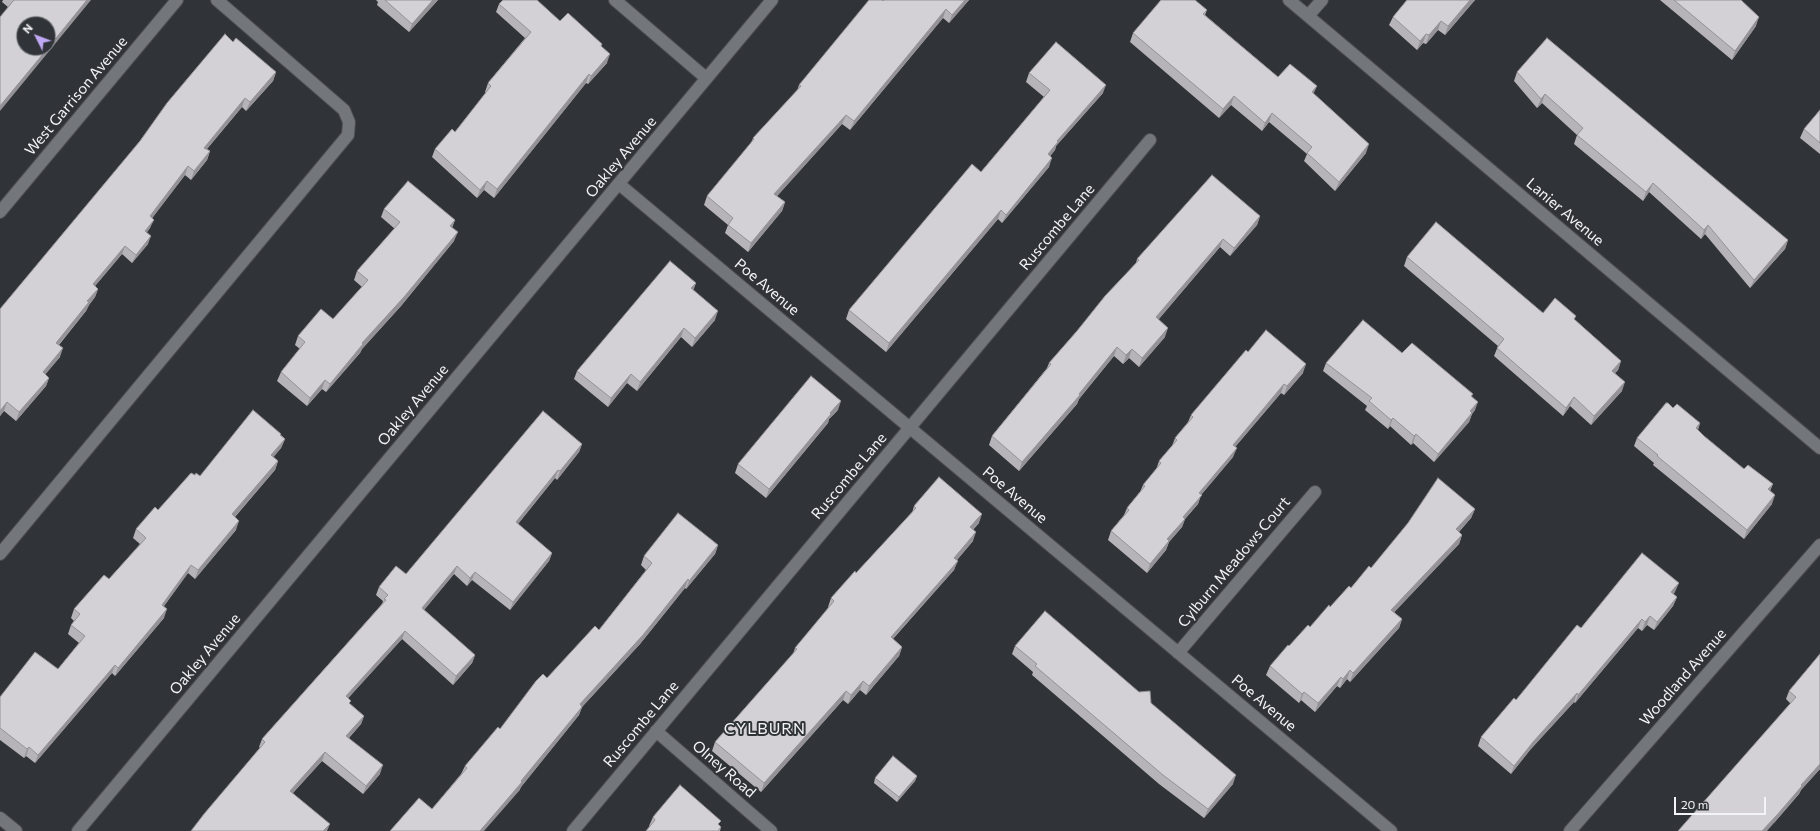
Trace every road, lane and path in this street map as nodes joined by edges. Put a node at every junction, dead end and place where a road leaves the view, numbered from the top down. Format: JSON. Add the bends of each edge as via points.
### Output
{"nodes":[{"id":1,"x":177,"y":0,"type":"edge"},
{"id":2,"x":217,"y":0,"type":"edge"},
{"id":3,"x":615,"y":0,"type":"edge"},
{"id":4,"x":772,"y":0,"type":"edge"},
{"id":5,"x":1289,"y":0,"type":"edge"},
{"id":6,"x":1322,"y":0,"type":"edge"},
{"id":7,"x":1308,"y":16,"type":"junction"},
{"id":8,"x":706,"y":78,"type":"junction"},
{"id":9,"x":1150,"y":140,"type":"dead end"},
{"id":10,"x":619,"y":184,"type":"junction"},
{"id":11,"x":0,"y":212,"type":"edge"},
{"id":12,"x":910,"y":428,"type":"junction"},
{"id":13,"x":1820,"y":448,"type":"edge"},
{"id":14,"x":1314,"y":492,"type":"dead end"},
{"id":15,"x":1820,"y":545,"type":"edge"},
{"id":16,"x":0,"y":554,"type":"edge"},
{"id":17,"x":1178,"y":653,"type":"junction"},
{"id":18,"x":656,"y":731,"type":"junction"},
{"id":19,"x":0,"y":818,"type":"edge"},
{"id":20,"x":16,"y":831,"type":"edge"},
{"id":21,"x":78,"y":831,"type":"edge"},
{"id":22,"x":573,"y":831,"type":"edge"},
{"id":23,"x":771,"y":831,"type":"edge"},
{"id":24,"x":1391,"y":831,"type":"edge"},
{"id":25,"x":1570,"y":831,"type":"edge"}],
"edges":[{"from":1,"to":11,"type":"street","name":"West Garrison Avenue"},
{"from":2,"to":16,"type":"street","via":[[344,110],[349,122],[348,135]]},
{"from":3,"to":8,"type":"street"},
{"from":4,"to":8,"type":"street","name":"Oakley Avenue"},
{"from":5,"to":7,"type":"street","name":"Lanier Avenue"},
{"from":6,"to":7,"type":"street"},
{"from":7,"to":13,"type":"street","name":"Lanier Avenue"},
{"from":8,"to":10,"type":"street","name":"Oakley Avenue"},
{"from":9,"to":12,"type":"street","name":"Ruscombe Lane"},
{"from":10,"to":12,"type":"street","name":"Poe Avenue"},
{"from":10,"to":21,"type":"street","name":"Oakley Avenue"},
{"from":12,"to":17,"type":"street","name":"Poe Avenue"},
{"from":12,"to":18,"type":"street","name":"Ruscombe Lane"},
{"from":14,"to":17,"type":"street","name":"Cylburn Meadows Court"},
{"from":15,"to":25,"type":"street","name":"Woodland Avenue"},
{"from":17,"to":24,"type":"street","name":"Poe Avenue"},
{"from":18,"to":22,"type":"street","name":"Ruscombe Lane"},
{"from":18,"to":23,"type":"street","name":"Olney Road"},
{"from":19,"to":20,"type":"street"}]}
